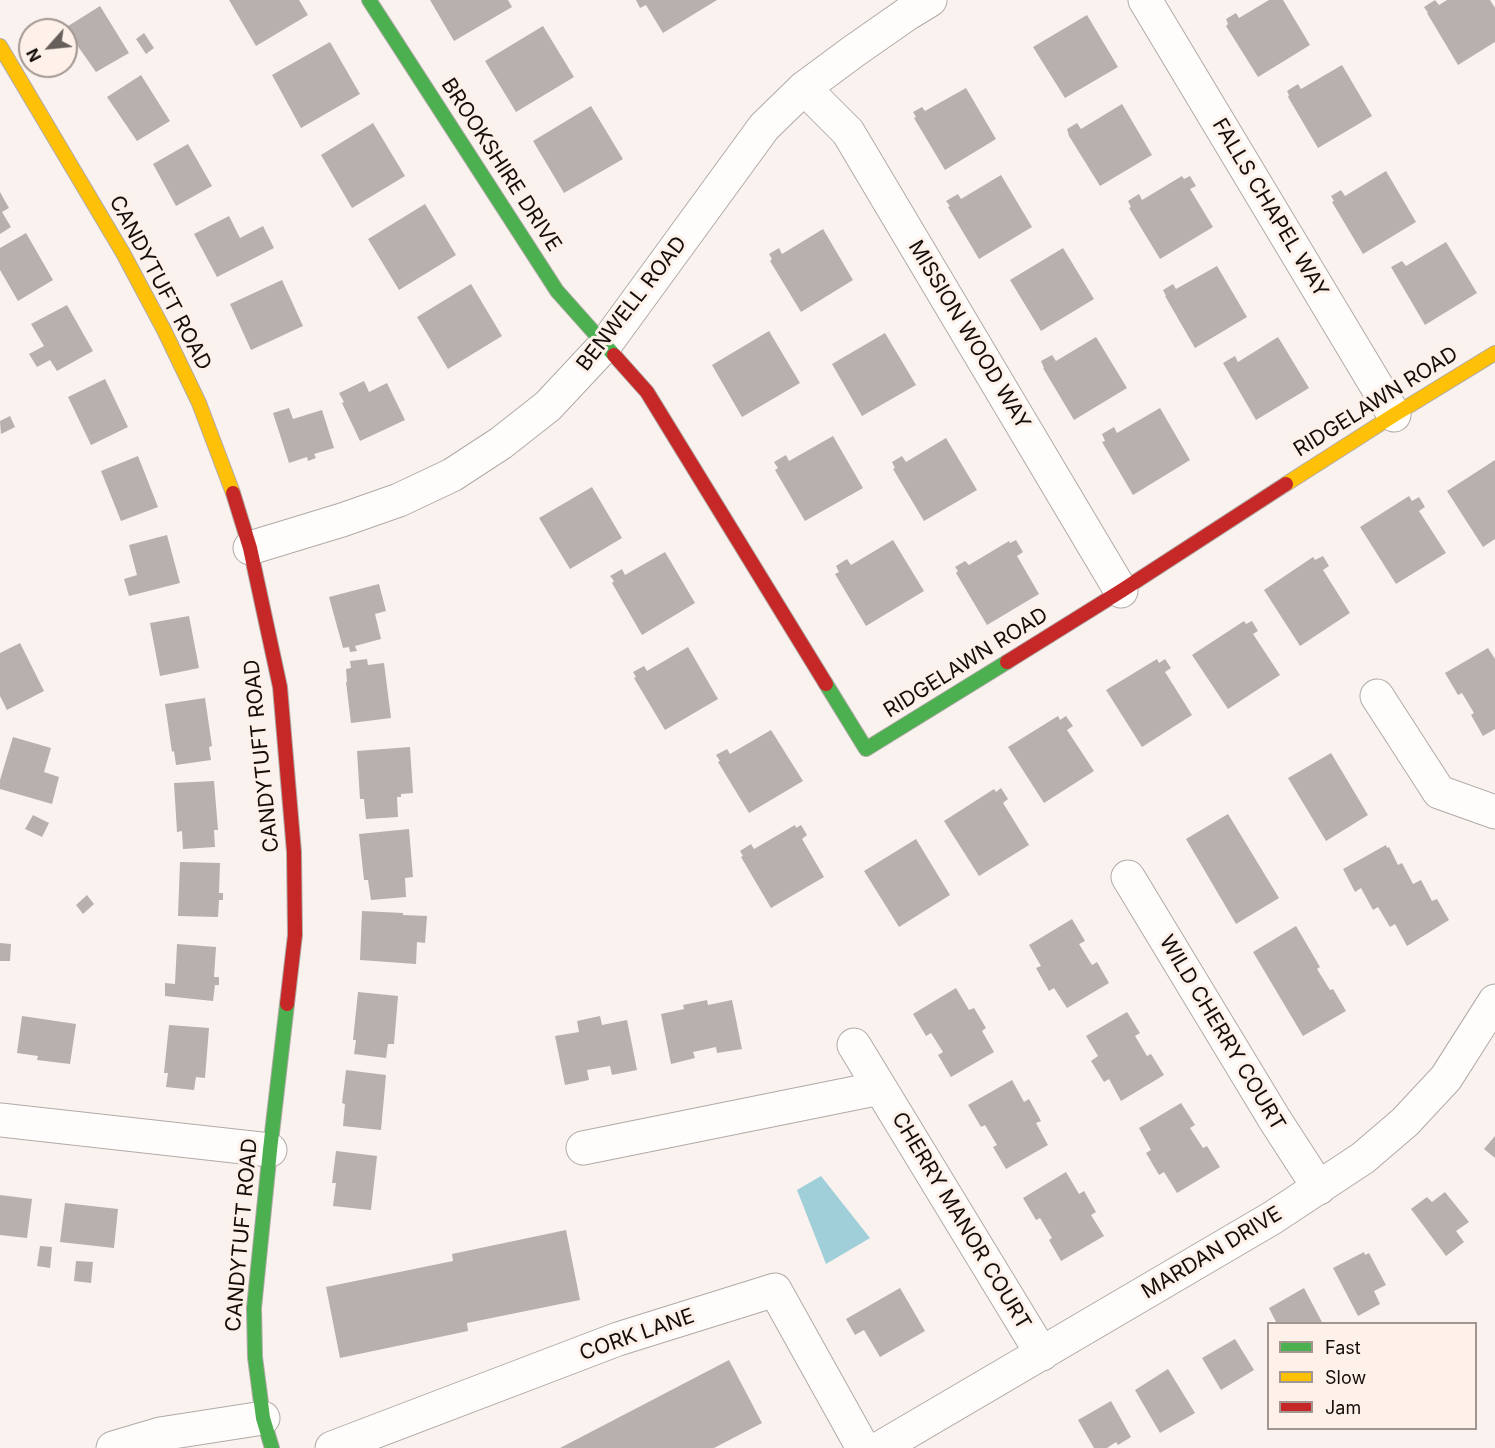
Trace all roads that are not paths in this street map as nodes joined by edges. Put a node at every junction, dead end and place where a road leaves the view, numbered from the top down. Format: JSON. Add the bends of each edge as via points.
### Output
{"nodes":[{"id":1,"x":369,"y":0,"type":"edge"},
{"id":2,"x":930,"y":0,"type":"edge"},
{"id":3,"x":1145,"y":0,"type":"edge"},
{"id":4,"x":0,"y":46,"type":"edge"},
{"id":5,"x":804,"y":88,"type":"junction"},
{"id":6,"x":605,"y":345,"type":"junction"},
{"id":7,"x":1495,"y":353,"type":"edge"},
{"id":8,"x":1394,"y":415,"type":"junction"},
{"id":9,"x":250,"y":548,"type":"junction"},
{"id":10,"x":1121,"y":591,"type":"junction"},
{"id":11,"x":1377,"y":696,"type":"dead end"},
{"id":12,"x":1495,"y":812,"type":"edge"},
{"id":13,"x":1128,"y":877,"type":"dead end"},
{"id":14,"x":1495,"y":1001,"type":"edge"},
{"id":15,"x":854,"y":1045,"type":"dead end"},
{"id":16,"x":880,"y":1088,"type":"junction"},
{"id":17,"x":0,"y":1120,"type":"edge"},
{"id":18,"x":583,"y":1148,"type":"dead end"},
{"id":19,"x":270,"y":1150,"type":"junction"},
{"id":20,"x":1319,"y":1188,"type":"junction"},
{"id":21,"x":1042,"y":1354,"type":"junction"},
{"id":22,"x":268,"y":1433,"type":"edge"},
{"id":23,"x":113,"y":1448,"type":"edge"},
{"id":24,"x":332,"y":1448,"type":"edge"},
{"id":25,"x":863,"y":1448,"type":"edge"},
{"id":26,"x":880,"y":1448,"type":"edge"}],
"edges":[{"from":1,"to":6,"type":"street","name":"BROOKSHIRE DRIVE","via":[[557,291]]},
{"from":2,"to":5,"type":"street","name":"BENWELL ROAD"},
{"from":3,"to":8,"type":"street","name":"FALLS CHAPEL WAY"},
{"from":4,"to":9,"type":"street","name":"CANDYTUFT ROAD","via":[[123,253],[164,330],[199,403]]},
{"from":5,"to":6,"type":"street","name":"BENWELL ROAD","via":[[764,128]]},
{"from":5,"to":10,"type":"street","name":"MISSION WOOD WAY","via":[[848,132]]},
{"from":6,"to":9,"type":"street","name":"BENWELL ROAD","via":[[548,406],[452,475],[399,500]]},
{"from":6,"to":10,"type":"street","name":"RIDGELAWN ROAD","via":[[647,392],[866,749]]},
{"from":7,"to":8,"type":"street","name":"RIDGELAWN ROAD"},
{"from":8,"to":10,"type":"street","name":"RIDGELAWN ROAD"},
{"from":9,"to":19,"type":"street","name":"CANDYTUFT ROAD","via":[[280,687],[294,852],[295,935]]},
{"from":11,"to":12,"type":"street","via":[[1439,792]]},
{"from":13,"to":20,"type":"street","name":"WILD CHERRY COURT"},
{"from":14,"to":20,"type":"street","name":"MARDAN DRIVE","via":[[1446,1078],[1405,1122]]},
{"from":15,"to":16,"type":"street","name":"CHERRY MANOR COURT"},
{"from":16,"to":18,"type":"street","name":"CHERRY MANOR COURT"},
{"from":16,"to":21,"type":"street","name":"CHERRY MANOR COURT"},
{"from":17,"to":19,"type":"street"},
{"from":19,"to":22,"type":"street","name":"CANDYTUFT ROAD","via":[[254,1308],[255,1357]]},
{"from":20,"to":21,"type":"street","name":"MARDAN DRIVE"},
{"from":21,"to":26,"type":"street","name":"MARDAN DRIVE"},
{"from":22,"to":23,"type":"street","via":[[160,1434]]},
{"from":24,"to":25,"type":"street","name":"CORK LANE","via":[[618,1339],[775,1290]]}]}
